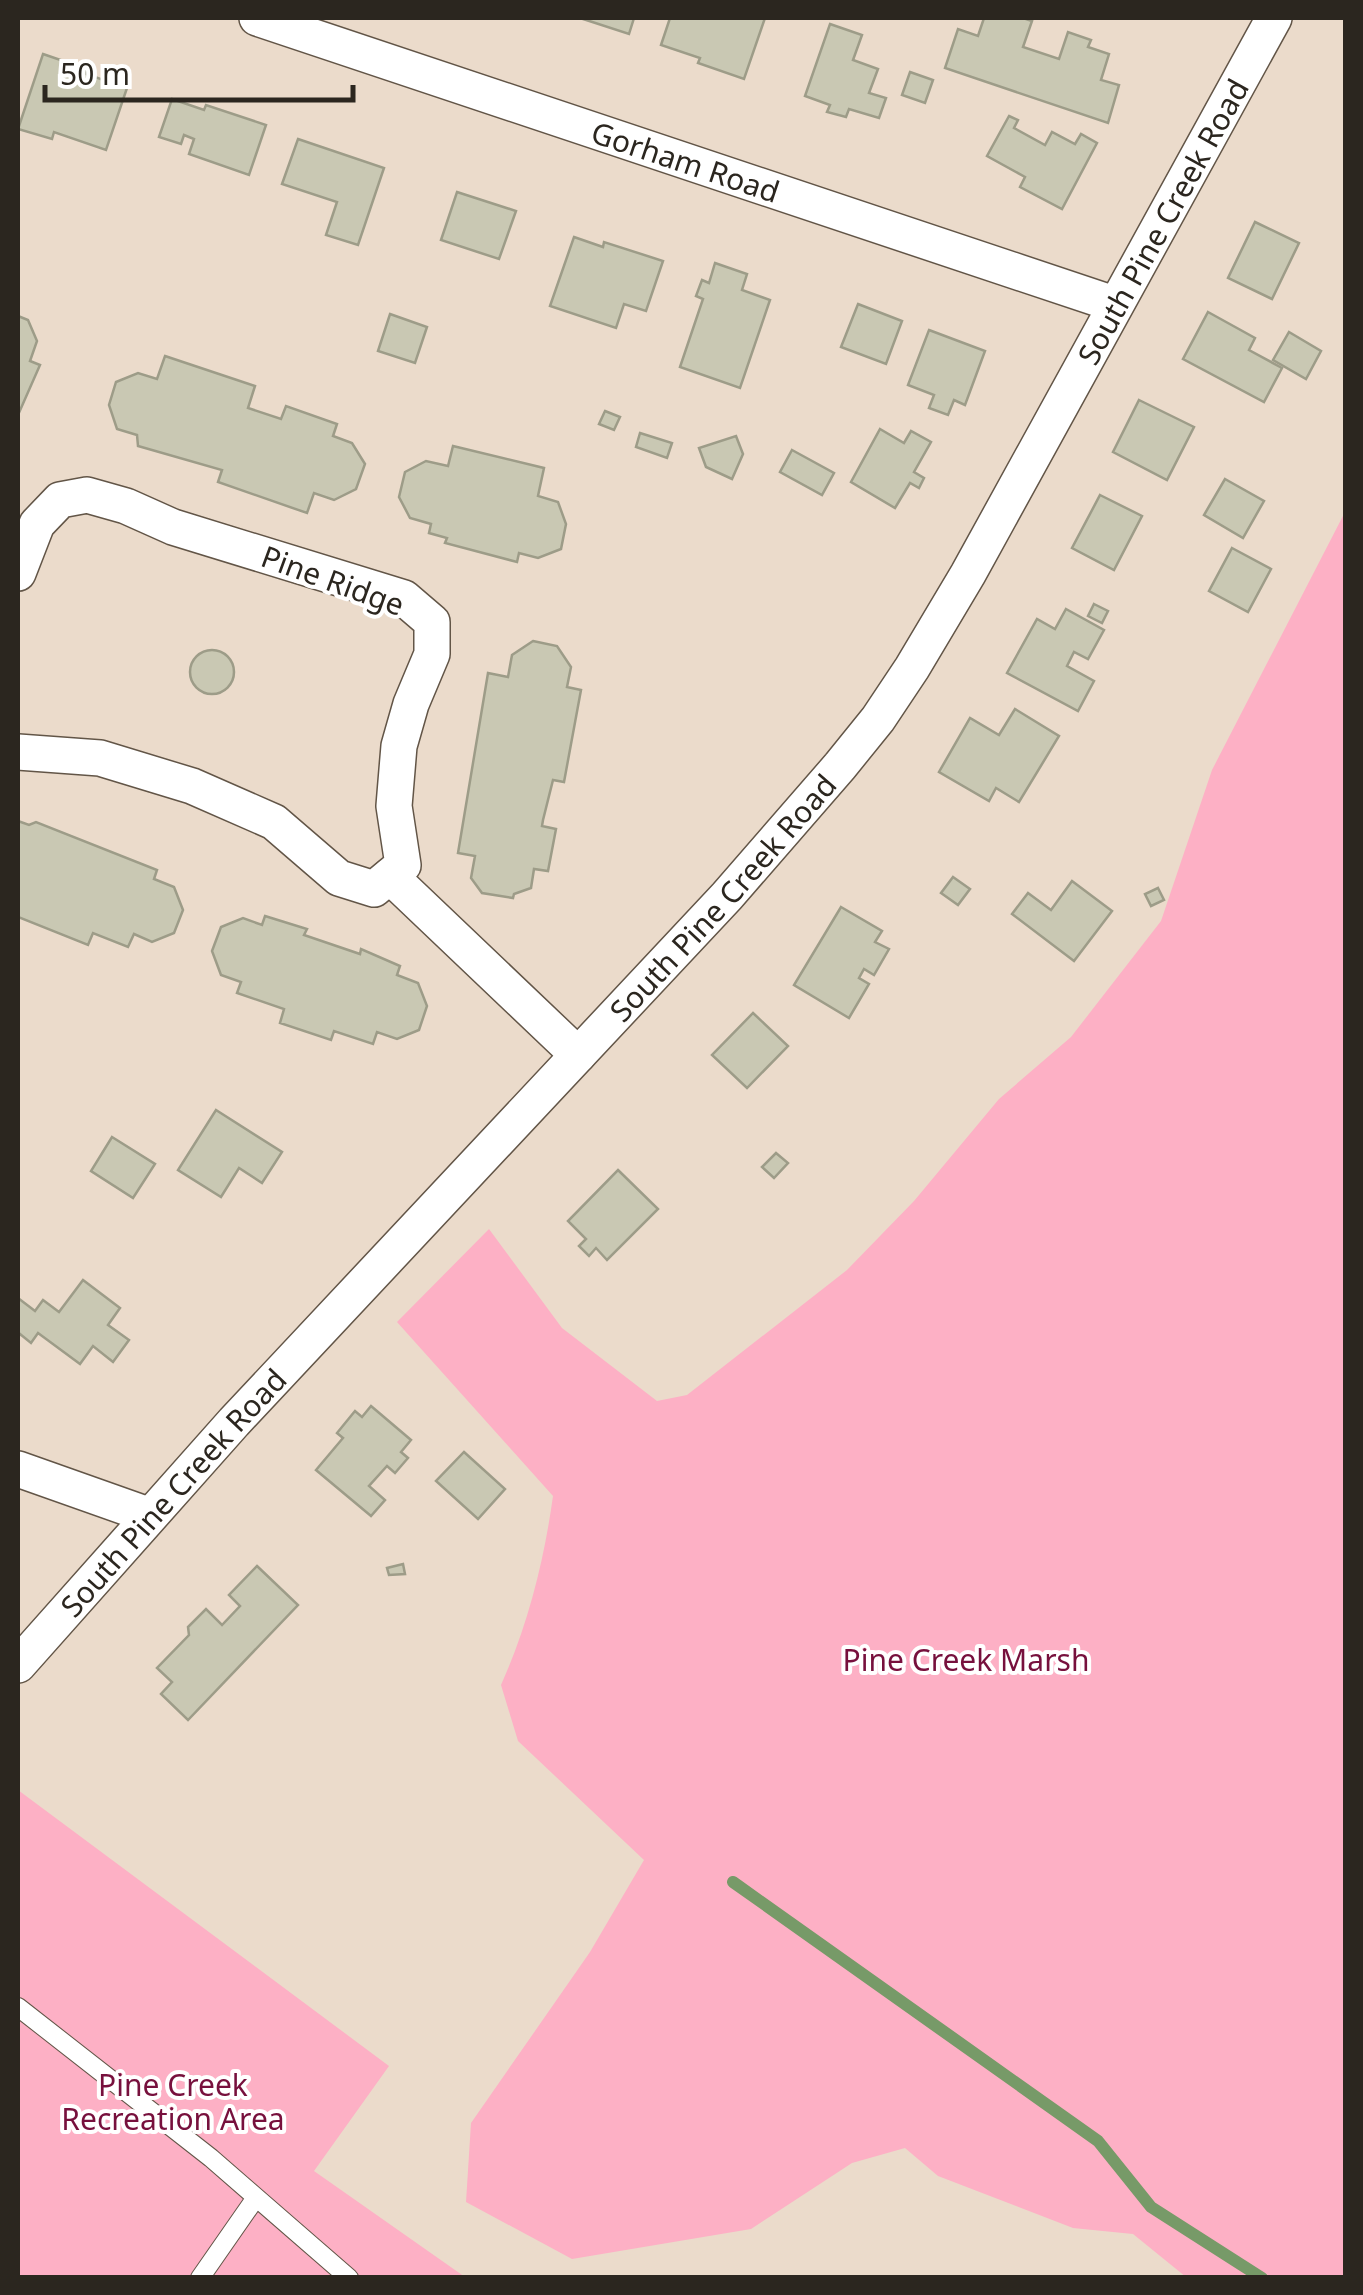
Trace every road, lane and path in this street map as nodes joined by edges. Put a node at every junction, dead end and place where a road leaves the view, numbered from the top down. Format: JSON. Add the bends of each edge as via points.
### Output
{"nodes":[{"id":1,"x":257,"y":18,"type":"edge"},
{"id":2,"x":1274,"y":18,"type":"edge"},
{"id":3,"x":1114,"y":304,"type":"junction"},
{"id":4,"x":18,"y":573,"type":"edge"},
{"id":5,"x":18,"y":752,"type":"edge"},
{"id":6,"x":390,"y":876,"type":"junction"},
{"id":7,"x":578,"y":1055,"type":"junction"},
{"id":8,"x":18,"y":1469,"type":"edge"},
{"id":9,"x":148,"y":1515,"type":"junction"},
{"id":10,"x":18,"y":1665,"type":"edge"},
{"id":11,"x":18,"y":2007,"type":"edge"},
{"id":12,"x":255,"y":2199,"type":"junction"},
{"id":13,"x":200,"y":2278,"type":"edge"},
{"id":14,"x":349,"y":2278,"type":"edge"}],
"edges":[{"from":1,"to":3,"type":"street","name":"Gorham Road"},
{"from":2,"to":3,"type":"street","name":"South Pine Creek Road"},
{"from":3,"to":7,"type":"street","name":"South Pine Creek Road","via":[[968,574],[878,719],[799,816]]},
{"from":4,"to":6,"type":"street","name":"Pine Ridge","via":[[37,524],[60,500],[87,495],[404,598],[432,622],[432,654],[398,746],[394,806],[403,865]]},
{"from":5,"to":6,"type":"street","via":[[100,758],[192,786],[274,822],[339,878],[374,889]]},
{"from":6,"to":7,"type":"street"},
{"from":7,"to":9,"type":"street","name":"South Pine Creek Road"},
{"from":8,"to":9,"type":"street"},
{"from":9,"to":10,"type":"street","name":"South Pine Creek Road"},
{"from":11,"to":12,"type":"lane"},
{"from":12,"to":13,"type":"lane"},
{"from":12,"to":14,"type":"lane"}]}
